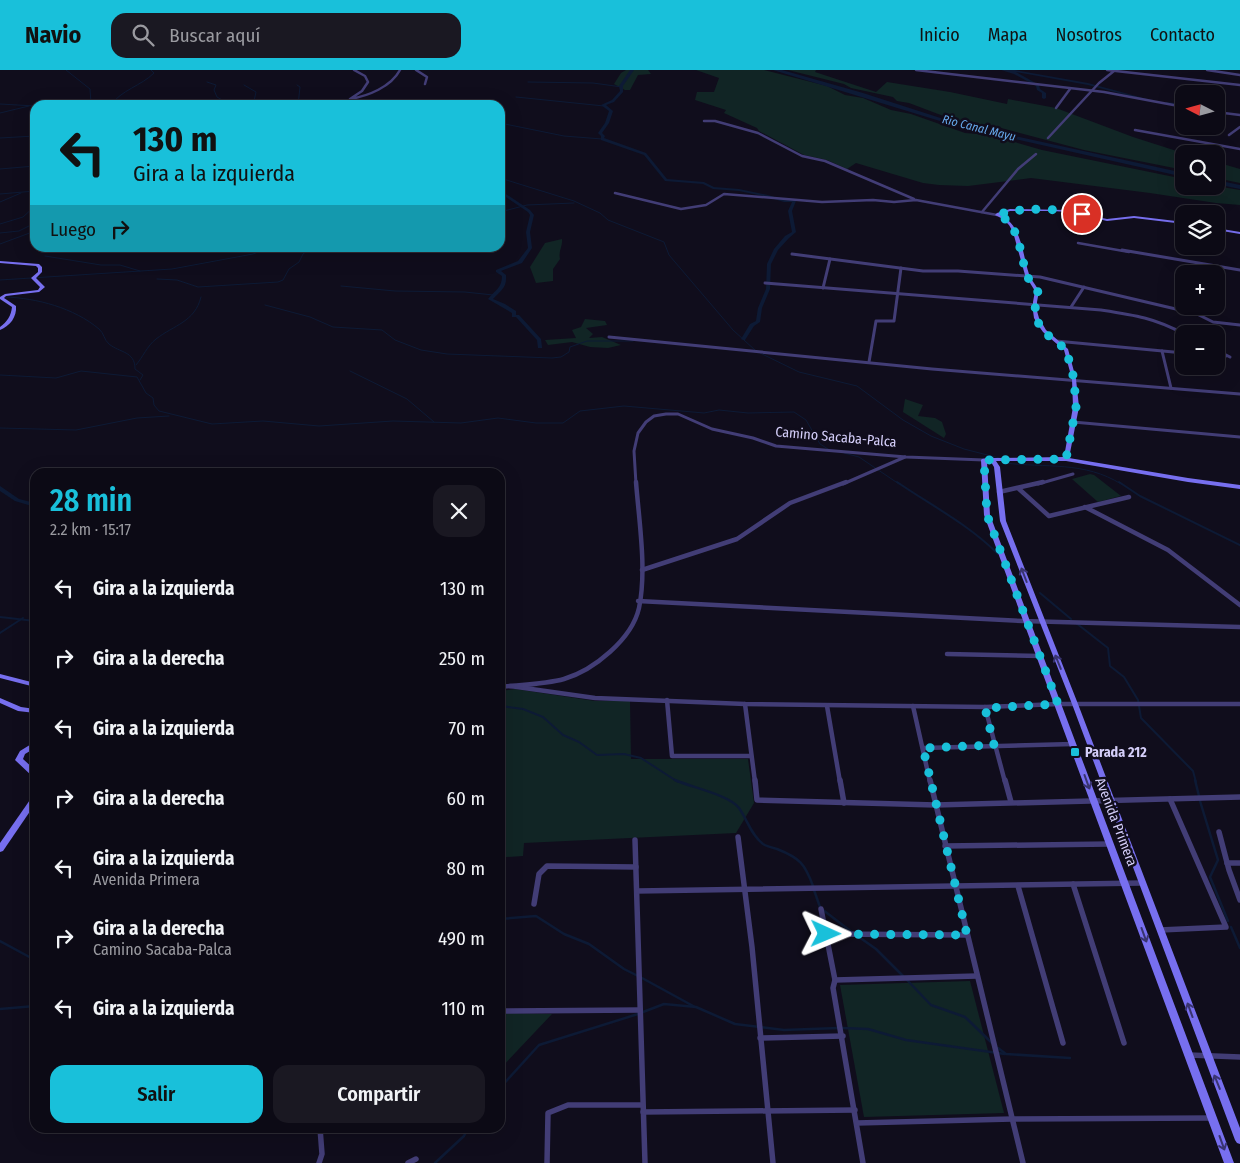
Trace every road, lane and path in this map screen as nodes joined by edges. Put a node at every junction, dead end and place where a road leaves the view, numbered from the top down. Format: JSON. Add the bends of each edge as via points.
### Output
{"nodes":[{"id":1,"x":354,"y":70,"type":"edge"},
{"id":2,"x":400,"y":70,"type":"edge"},
{"id":3,"x":416,"y":70,"type":"edge"},
{"id":4,"x":916,"y":70,"type":"edge"},
{"id":5,"x":1107,"y":70,"type":"edge"},
{"id":6,"x":1115,"y":70,"type":"edge"},
{"id":7,"x":1207,"y":70,"type":"edge"},
{"id":8,"x":1234,"y":74,"type":"junction"},
{"id":9,"x":1240,"y":75,"type":"edge"},
{"id":10,"x":1227,"y":83,"type":"junction"},
{"id":11,"x":425,"y":84,"type":"dead end"},
{"id":12,"x":1240,"y":85,"type":"edge"},
{"id":13,"x":1070,"y":89,"type":"junction"},
{"id":14,"x":1092,"y":91,"type":"junction"},
{"id":15,"x":1175,"y":105,"type":"edge"},
{"id":16,"x":1056,"y":108,"type":"dead end"},
{"id":17,"x":1225,"y":113,"type":"edge"},
{"id":18,"x":1240,"y":115,"type":"edge"},
{"id":19,"x":704,"y":121,"type":"dead end"},
{"id":20,"x":1240,"y":127,"type":"edge"},
{"id":21,"x":1135,"y":130,"type":"dead end"},
{"id":22,"x":1229,"y":135,"type":"dead end"},
{"id":23,"x":1048,"y":138,"type":"dead end"},
{"id":24,"x":1240,"y":149,"type":"edge"},
{"id":25,"x":1036,"y":154,"type":"dead end"},
{"id":26,"x":615,"y":193,"type":"dead end"},
{"id":27,"x":916,"y":200,"type":"junction"},
{"id":28,"x":982,"y":212,"type":"junction"},
{"id":29,"x":997,"y":215,"type":"junction"},
{"id":30,"x":1175,"y":222,"type":"edge"},
{"id":31,"x":1225,"y":230,"type":"edge"},
{"id":32,"x":1240,"y":232,"type":"edge"},
{"id":33,"x":1078,"y":243,"type":"dead end"},
{"id":34,"x":792,"y":254,"type":"dead end"},
{"id":35,"x":830,"y":259,"type":"junction"},
{"id":36,"x":0,"y":262,"type":"edge"},
{"id":37,"x":901,"y":268,"type":"junction"},
{"id":38,"x":1240,"y":270,"type":"edge"},
{"id":39,"x":1028,"y":276,"type":"junction"},
{"id":40,"x":765,"y":283,"type":"dead end"},
{"id":41,"x":1084,"y":287,"type":"junction"},
{"id":42,"x":823,"y":288,"type":"junction"},
{"id":43,"x":897,"y":294,"type":"junction"},
{"id":44,"x":1034,"y":304,"type":"junction"},
{"id":45,"x":1071,"y":307,"type":"junction"},
{"id":46,"x":1240,"y":325,"type":"edge"},
{"id":47,"x":0,"y":328,"type":"edge"},
{"id":48,"x":1175,"y":329,"type":"edge"},
{"id":49,"x":609,"y":337,"type":"dead end"},
{"id":50,"x":1055,"y":341,"type":"junction"},
{"id":51,"x":1162,"y":351,"type":"junction"},
{"id":52,"x":1175,"y":352,"type":"edge"},
{"id":53,"x":869,"y":362,"type":"junction"},
{"id":54,"x":1074,"y":379,"type":"junction"},
{"id":55,"x":1171,"y":388,"type":"junction"},
{"id":56,"x":1240,"y":394,"type":"edge"},
{"id":57,"x":1073,"y":422,"type":"junction"},
{"id":58,"x":1240,"y":437,"type":"edge"},
{"id":59,"x":906,"y":456,"type":"junction"},
{"id":60,"x":1066,"y":459,"type":"junction"},
{"id":61,"x":984,"y":460,"type":"junction"},
{"id":62,"x":992,"y":460,"type":"junction"},
{"id":63,"x":1073,"y":474,"type":"dead end"},
{"id":64,"x":1240,"y":487,"type":"edge"},
{"id":65,"x":1019,"y":489,"type":"junction"},
{"id":66,"x":999,"y":492,"type":"junction"},
{"id":67,"x":1129,"y":497,"type":"dead end"},
{"id":68,"x":1085,"y":507,"type":"junction"},
{"id":69,"x":642,"y":570,"type":"junction"},
{"id":70,"x":638,"y":601,"type":"junction"},
{"id":71,"x":1240,"y":605,"type":"edge"},
{"id":72,"x":1028,"y":620,"type":"junction"},
{"id":73,"x":1042,"y":621,"type":"junction"},
{"id":74,"x":1240,"y":627,"type":"edge"},
{"id":75,"x":947,"y":654,"type":"dead end"},
{"id":76,"x":1040,"y":656,"type":"junction"},
{"id":77,"x":0,"y":676,"type":"edge"},
{"id":78,"x":30,"y":684,"type":"edge"},
{"id":79,"x":510,"y":686,"type":"junction"},
{"id":80,"x":505,"y":687,"type":"edge"},
{"id":81,"x":0,"y":700,"type":"edge"},
{"id":82,"x":667,"y":700,"type":"junction"},
{"id":83,"x":745,"y":704,"type":"junction"},
{"id":84,"x":1058,"y":704,"type":"junction"},
{"id":85,"x":1075,"y":704,"type":"junction"},
{"id":86,"x":1240,"y":704,"type":"edge"},
{"id":87,"x":827,"y":706,"type":"junction"},
{"id":88,"x":913,"y":706,"type":"junction"},
{"id":89,"x":985,"y":708,"type":"junction"},
{"id":90,"x":30,"y":710,"type":"edge"},
{"id":91,"x":1072,"y":744,"type":"junction"},
{"id":92,"x":994,"y":745,"type":"junction"},
{"id":93,"x":30,"y":748,"type":"edge"},
{"id":94,"x":923,"y":748,"type":"junction"},
{"id":95,"x":751,"y":756,"type":"junction"},
{"id":96,"x":30,"y":770,"type":"edge"},
{"id":97,"x":1240,"y":797,"type":"edge"},
{"id":98,"x":1111,"y":799,"type":"junction"},
{"id":99,"x":1170,"y":799,"type":"junction"},
{"id":100,"x":1093,"y":800,"type":"junction"},
{"id":101,"x":844,"y":802,"type":"junction"},
{"id":102,"x":1011,"y":802,"type":"junction"},
{"id":103,"x":936,"y":805,"type":"junction"},
{"id":104,"x":30,"y":806,"type":"edge"},
{"id":105,"x":1219,"y":832,"type":"dead end"},
{"id":106,"x":738,"y":836,"type":"dead end"},
{"id":107,"x":635,"y":840,"type":"dead end"},
{"id":108,"x":1110,"y":844,"type":"junction"},
{"id":109,"x":945,"y":846,"type":"junction"},
{"id":110,"x":0,"y":849,"type":"edge"},
{"id":111,"x":1227,"y":863,"type":"junction"},
{"id":112,"x":1240,"y":863,"type":"edge"},
{"id":113,"x":636,"y":867,"type":"junction"},
{"id":114,"x":1124,"y":883,"type":"junction"},
{"id":115,"x":1142,"y":883,"type":"junction"},
{"id":116,"x":1073,"y":884,"type":"junction"},
{"id":117,"x":956,"y":886,"type":"junction"},
{"id":118,"x":1018,"y":886,"type":"junction"},
{"id":119,"x":746,"y":888,"type":"junction"},
{"id":120,"x":637,"y":891,"type":"junction"},
{"id":121,"x":1240,"y":900,"type":"edge"},
{"id":122,"x":534,"y":904,"type":"dead end"},
{"id":123,"x":821,"y":909,"type":"dead end"},
{"id":124,"x":1160,"y":930,"type":"junction"},
{"id":125,"x":826,"y":934,"type":"junction"},
{"id":126,"x":967,"y":935,"type":"junction"},
{"id":127,"x":977,"y":976,"type":"junction"},
{"id":128,"x":835,"y":980,"type":"junction"},
{"id":129,"x":505,"y":1010,"type":"edge"},
{"id":130,"x":640,"y":1010,"type":"junction"},
{"id":131,"x":843,"y":1036,"type":"junction"},
{"id":132,"x":760,"y":1038,"type":"junction"},
{"id":133,"x":1063,"y":1043,"type":"dead end"},
{"id":134,"x":1124,"y":1043,"type":"dead end"},
{"id":135,"x":1189,"y":1055,"type":"junction"},
{"id":136,"x":1207,"y":1056,"type":"junction"},
{"id":137,"x":1240,"y":1057,"type":"edge"},
{"id":138,"x":642,"y":1108,"type":"junction"},
{"id":139,"x":855,"y":1110,"type":"junction"},
{"id":140,"x":768,"y":1112,"type":"junction"},
{"id":141,"x":1212,"y":1118,"type":"junction"},
{"id":142,"x":1012,"y":1119,"type":"junction"},
{"id":143,"x":857,"y":1123,"type":"junction"},
{"id":144,"x":320,"y":1133,"type":"edge"},
{"id":145,"x":1240,"y":1140,"type":"edge"},
{"id":146,"x":416,"y":1159,"type":"dead end"},
{"id":147,"x":319,"y":1163,"type":"edge"},
{"id":148,"x":408,"y":1163,"type":"edge"},
{"id":149,"x":547,"y":1163,"type":"edge"},
{"id":150,"x":645,"y":1163,"type":"edge"},
{"id":151,"x":773,"y":1163,"type":"edge"},
{"id":152,"x":863,"y":1163,"type":"edge"},
{"id":153,"x":1022,"y":1163,"type":"edge"},
{"id":154,"x":1229,"y":1163,"type":"edge"}],
"edges":[{"from":1,"to":2,"type":"street","via":[[368,82],[350,99],[381,88]]},
{"from":3,"to":11,"type":"street","via":[[427,77]]},
{"from":4,"to":13,"type":"street"},
{"from":5,"to":6,"type":"street"},
{"from":6,"to":10,"type":"street"},
{"from":6,"to":14,"type":"street"},
{"from":7,"to":8,"type":"street"},
{"from":8,"to":9,"type":"street"},
{"from":8,"to":10,"type":"street"},
{"from":10,"to":12,"type":"street"},
{"from":13,"to":14,"type":"street"},
{"from":13,"to":16,"type":"street"},
{"from":14,"to":15,"type":"street"},
{"from":14,"to":23,"type":"street"},
{"from":17,"to":18,"type":"street"},
{"from":19,"to":27,"type":"street","via":[[758,133],[802,156],[825,162]]},
{"from":20,"to":22,"type":"street"},
{"from":21,"to":24,"type":"street"},
{"from":25,"to":28,"type":"street","via":[[1018,169]]},
{"from":26,"to":27,"type":"street","via":[[681,210],[706,205],[724,194],[822,202]]},
{"from":27,"to":28,"type":"street"},
{"from":28,"to":29,"type":"street"},
{"from":29,"to":30,"type":"main road","via":[[1010,210],[1067,210],[1107,220],[1134,217]]},
{"from":29,"to":39,"type":"main road","via":[[1008,222],[1020,242]]},
{"from":31,"to":32,"type":"main road"},
{"from":33,"to":38,"type":"street"},
{"from":34,"to":35,"type":"street"},
{"from":35,"to":37,"type":"street"},
{"from":35,"to":42,"type":"street"},
{"from":36,"to":47,"type":"main road","via":[[37,265],[40,272],[33,278],[43,287],[39,291],[4,295],[1,298],[14,306],[14,311],[11,320]]},
{"from":37,"to":39,"type":"street"},
{"from":37,"to":43,"type":"street"},
{"from":39,"to":41,"type":"street"},
{"from":39,"to":44,"type":"main road","via":[[1038,292]]},
{"from":40,"to":42,"type":"street"},
{"from":41,"to":45,"type":"street"},
{"from":41,"to":46,"type":"street","via":[[1197,314],[1213,322]]},
{"from":42,"to":43,"type":"street"},
{"from":43,"to":44,"type":"street"},
{"from":43,"to":53,"type":"street","via":[[894,321],[876,321]]},
{"from":44,"to":45,"type":"street"},
{"from":44,"to":50,"type":"main road","via":[[1037,324]]},
{"from":45,"to":48,"type":"street","via":[[1140,316]]},
{"from":49,"to":53,"type":"street"},
{"from":50,"to":51,"type":"street"},
{"from":50,"to":54,"type":"main road","via":[[1066,349]]},
{"from":51,"to":52,"type":"street"},
{"from":51,"to":55,"type":"street"},
{"from":53,"to":54,"type":"street"},
{"from":54,"to":55,"type":"street"},
{"from":54,"to":57,"type":"main road","via":[[1076,407]]},
{"from":55,"to":56,"type":"street"},
{"from":57,"to":58,"type":"street"},
{"from":57,"to":60,"type":"main road"},
{"from":59,"to":61,"type":"street","name":"Camino Sacaba-Palca"},
{"from":59,"to":69,"type":"street","via":[[846,483],[790,502],[737,539]]},
{"from":59,"to":69,"type":"street","name":"Camino Sacaba-Palca","via":[[776,446],[712,429],[678,414],[654,416],[638,433],[634,451]]},
{"from":60,"to":62,"type":"main road","name":"Camino Sacaba-Palca"},
{"from":60,"to":64,"type":"main road","name":"Camino Sacaba-Palca"},
{"from":61,"to":62,"type":"main road","name":"Camino Sacaba-Palca"},
{"from":61,"to":72,"type":"main road","name":"Avenida Primera","via":[[987,515]]},
{"from":62,"to":66,"type":"main road","name":"Avenida Primera","via":[[997,467]]},
{"from":63,"to":65,"type":"street"},
{"from":65,"to":66,"type":"street"},
{"from":65,"to":68,"type":"street","via":[[1049,516]]},
{"from":73,"to":66,"type":"main road","name":"Avenida Primera","one_way":true,"via":[[1003,520]]},
{"from":67,"to":68,"type":"street"},
{"from":68,"to":71,"type":"street","via":[[1168,550]]},
{"from":69,"to":70,"type":"street","name":"Camino Sacaba-Palca"},
{"from":70,"to":72,"type":"street"},
{"from":70,"to":79,"type":"street","name":"Camino Sacaba-Palca","via":[[639,609],[617,646],[598,662],[564,680]]},
{"from":72,"to":73,"type":"street"},
{"from":72,"to":76,"type":"main road","name":"Avenida Primera"},
{"from":73,"to":74,"type":"street"},
{"from":85,"to":73,"type":"main road","name":"Avenida Primera","one_way":true},
{"from":75,"to":76,"type":"street"},
{"from":76,"to":84,"type":"main road","name":"Avenida Primera"},
{"from":77,"to":78,"type":"main road"},
{"from":79,"to":80,"type":"street","name":"Camino Sacaba-Palca"},
{"from":79,"to":82,"type":"street","via":[[595,698]]},
{"from":81,"to":90,"type":"main road"},
{"from":82,"to":83,"type":"street"},
{"from":82,"to":95,"type":"street","via":[[672,756]]},
{"from":83,"to":87,"type":"street"},
{"from":83,"to":95,"type":"street"},
{"from":84,"to":85,"type":"street"},
{"from":84,"to":89,"type":"street"},
{"from":84,"to":91,"type":"main road","name":"Avenida Primera"},
{"from":85,"to":86,"type":"street"},
{"from":85,"to":98,"type":"main road","name":"Avenida Primera"},
{"from":87,"to":88,"type":"street"},
{"from":87,"to":101,"type":"street"},
{"from":88,"to":89,"type":"street"},
{"from":88,"to":94,"type":"street"},
{"from":89,"to":92,"type":"street"},
{"from":91,"to":92,"type":"street"},
{"from":91,"to":100,"type":"main road","name":"Avenida Primera","one_way":true},
{"from":92,"to":94,"type":"street"},
{"from":92,"to":102,"type":"street"},
{"from":93,"to":96,"type":"main road","via":[[19,760]]},
{"from":94,"to":103,"type":"street"},
{"from":95,"to":101,"type":"street","via":[[757,800]]},
{"from":97,"to":99,"type":"street"},
{"from":98,"to":99,"type":"street"},
{"from":98,"to":100,"type":"street"},
{"from":98,"to":115,"type":"main road","name":"Avenida Primera"},
{"from":99,"to":124,"type":"street","via":[[1226,927]]},
{"from":100,"to":102,"type":"street"},
{"from":100,"to":108,"type":"main road","name":"Avenida Primera"},
{"from":101,"to":103,"type":"street"},
{"from":102,"to":103,"type":"street"},
{"from":103,"to":109,"type":"street"},
{"from":104,"to":110,"type":"main road"},
{"from":105,"to":111,"type":"street"},
{"from":106,"to":119,"type":"street"},
{"from":107,"to":113,"type":"street"},
{"from":108,"to":109,"type":"street"},
{"from":108,"to":114,"type":"main road","name":"Avenida Primera"},
{"from":109,"to":117,"type":"street"},
{"from":111,"to":112,"type":"street"},
{"from":111,"to":121,"type":"street"},
{"from":113,"to":120,"type":"street"},
{"from":113,"to":122,"type":"street","via":[[547,866],[539,874]]},
{"from":114,"to":115,"type":"street"},
{"from":114,"to":116,"type":"street"},
{"from":114,"to":135,"type":"main road","name":"Avenida Primera","one_way":true},
{"from":115,"to":124,"type":"main road","name":"Avenida Primera"},
{"from":116,"to":118,"type":"street"},
{"from":116,"to":134,"type":"street"},
{"from":117,"to":118,"type":"street"},
{"from":117,"to":119,"type":"street"},
{"from":117,"to":126,"type":"street"},
{"from":118,"to":133,"type":"street"},
{"from":119,"to":120,"type":"street"},
{"from":119,"to":132,"type":"street"},
{"from":120,"to":130,"type":"street"},
{"from":123,"to":125,"type":"street"},
{"from":136,"to":124,"type":"main road","name":"Avenida Primera","one_way":true},
{"from":125,"to":126,"type":"street"},
{"from":125,"to":128,"type":"street"},
{"from":126,"to":127,"type":"street"},
{"from":127,"to":128,"type":"street"},
{"from":127,"to":142,"type":"street"},
{"from":128,"to":131,"type":"street","via":[[833,988]]},
{"from":129,"to":130,"type":"street"},
{"from":130,"to":138,"type":"street"},
{"from":131,"to":132,"type":"street"},
{"from":131,"to":139,"type":"street"},
{"from":132,"to":140,"type":"street"},
{"from":135,"to":136,"type":"street"},
{"from":135,"to":141,"type":"main road","name":"Avenida Primera"},
{"from":136,"to":137,"type":"street"},
{"from":145,"to":136,"type":"main road","name":"Avenida Primera","one_way":true},
{"from":138,"to":140,"type":"street"},
{"from":138,"to":149,"type":"street","via":[[568,1105],[548,1113]]},
{"from":138,"to":150,"type":"street"},
{"from":139,"to":140,"type":"street"},
{"from":139,"to":143,"type":"street"},
{"from":140,"to":151,"type":"street"},
{"from":141,"to":142,"type":"street"},
{"from":141,"to":154,"type":"main road","name":"Avenida Primera","one_way":true},
{"from":142,"to":143,"type":"street"},
{"from":142,"to":153,"type":"street"},
{"from":143,"to":152,"type":"street"},
{"from":144,"to":147,"type":"street","via":[[322,1154]]},
{"from":146,"to":148,"type":"street"}]}
